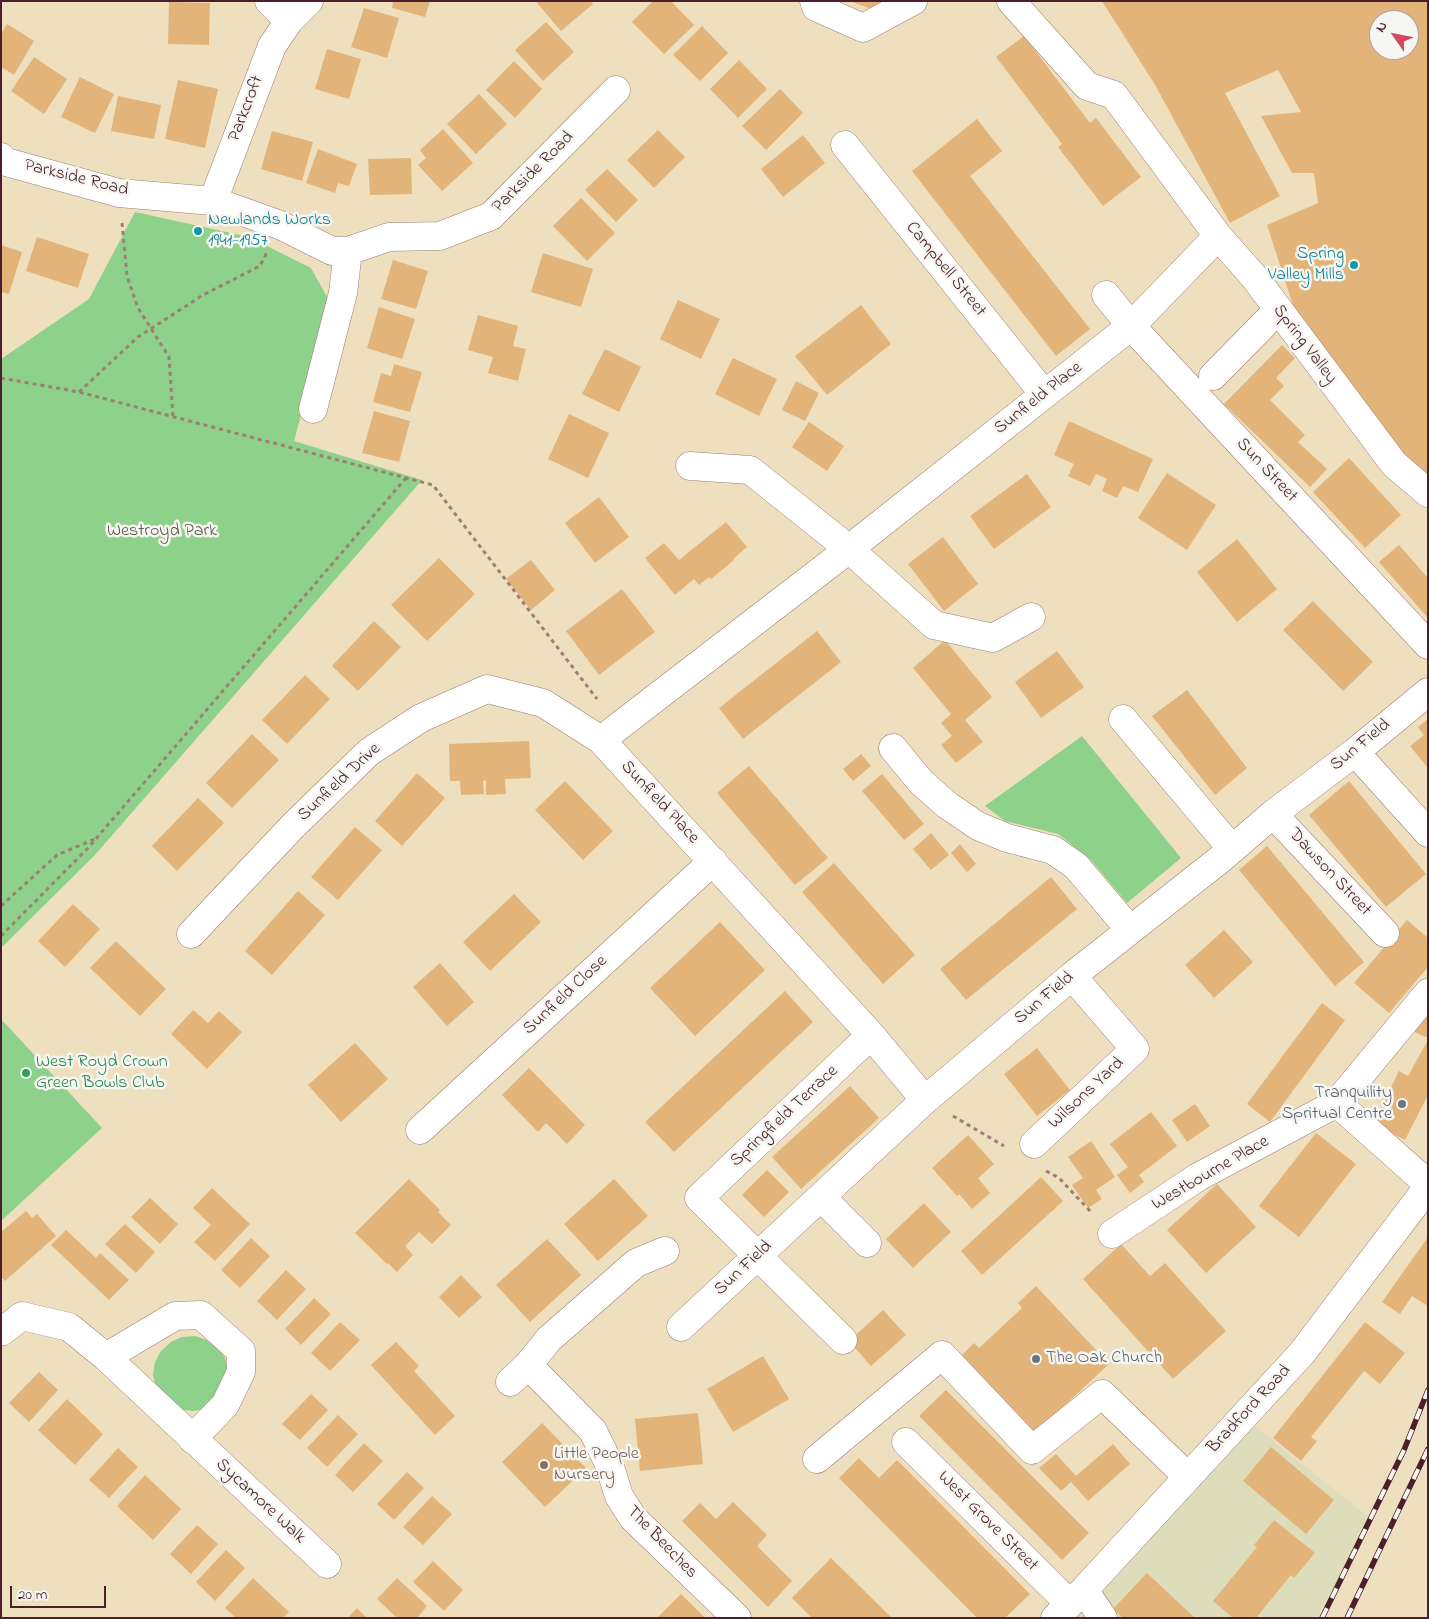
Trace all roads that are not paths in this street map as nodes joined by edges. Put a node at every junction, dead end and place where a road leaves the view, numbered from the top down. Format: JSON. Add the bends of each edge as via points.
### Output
{"nodes":[{"id":1,"x":269,"y":1,"type":"edge"},
{"id":2,"x":309,"y":1,"type":"edge"},
{"id":3,"x":814,"y":1,"type":"edge"},
{"id":4,"x":913,"y":1,"type":"edge"},
{"id":5,"x":1011,"y":1,"type":"edge"},
{"id":6,"x":289,"y":20,"type":"junction"},
{"id":7,"x":616,"y":90,"type":"dead end"},
{"id":8,"x":845,"y":145,"type":"dead end"},
{"id":9,"x":3,"y":162,"type":"edge"},
{"id":10,"x":212,"y":201,"type":"junction"},
{"id":11,"x":1218,"y":236,"type":"junction"},
{"id":12,"x":348,"y":252,"type":"junction"},
{"id":13,"x":1106,"y":295,"type":"dead end"},
{"id":14,"x":1278,"y":310,"type":"junction"},
{"id":15,"x":1131,"y":326,"type":"junction"},
{"id":16,"x":1213,"y":376,"type":"dead end"},
{"id":17,"x":1044,"y":394,"type":"junction"},
{"id":18,"x":313,"y":409,"type":"dead end"},
{"id":19,"x":690,"y":466,"type":"dead end"},
{"id":20,"x":1428,"y":493,"type":"edge"},
{"id":21,"x":849,"y":549,"type":"junction"},
{"id":22,"x":1031,"y":617,"type":"dead end"},
{"id":23,"x":1428,"y":645,"type":"edge"},
{"id":24,"x":1428,"y":692,"type":"edge"},
{"id":25,"x":1123,"y":719,"type":"dead end"},
{"id":26,"x":609,"y":734,"type":"junction"},
{"id":27,"x":893,"y":748,"type":"dead end"},
{"id":28,"x":1355,"y":752,"type":"junction"},
{"id":29,"x":1273,"y":814,"type":"junction"},
{"id":30,"x":1428,"y":833,"type":"edge"},
{"id":31,"x":1232,"y":849,"type":"junction"},
{"id":32,"x":713,"y":861,"type":"junction"},
{"id":33,"x":1130,"y":930,"type":"junction"},
{"id":34,"x":1385,"y":932,"type":"dead end"},
{"id":35,"x":191,"y":934,"type":"dead end"},
{"id":36,"x":1072,"y":976,"type":"junction"},
{"id":37,"x":1428,"y":993,"type":"edge"},
{"id":38,"x":871,"y":1035,"type":"junction"},
{"id":39,"x":926,"y":1100,"type":"junction"},
{"id":40,"x":1337,"y":1103,"type":"junction"},
{"id":41,"x":420,"y":1130,"type":"dead end"},
{"id":42,"x":1034,"y":1144,"type":"dead end"},
{"id":43,"x":1428,"y":1185,"type":"edge"},
{"id":44,"x":821,"y":1197,"type":"junction"},
{"id":45,"x":1112,"y":1234,"type":"dead end"},
{"id":46,"x":867,"y":1243,"type":"dead end"},
{"id":47,"x":665,"y":1251,"type":"dead end"},
{"id":48,"x":757,"y":1256,"type":"junction"},
{"id":49,"x":12,"y":1324,"type":"edge"},
{"id":50,"x":681,"y":1327,"type":"dead end"},
{"id":51,"x":843,"y":1340,"type":"dead end"},
{"id":52,"x":106,"y":1357,"type":"junction"},
{"id":53,"x":192,"y":1439,"type":"junction"},
{"id":54,"x":906,"y":1442,"type":"dead end"},
{"id":55,"x":817,"y":1459,"type":"dead end"},
{"id":56,"x":1188,"y":1477,"type":"junction"},
{"id":57,"x":328,"y":1564,"type":"dead end"},
{"id":58,"x":1069,"y":1603,"type":"edge"},
{"id":59,"x":737,"y":1618,"type":"edge"},
{"id":60,"x":1103,"y":1618,"type":"edge"}],
"edges":[{"from":1,"to":6,"type":"street"},
{"from":2,"to":6,"type":"street","name":"Parkcroft"},
{"from":3,"to":4,"type":"street","via":[[816,7],[863,28]]},
{"from":5,"to":11,"type":"street","name":"Spring Valley","via":[[1087,86],[1114,95]]},
{"from":6,"to":10,"type":"street","name":"Parkcroft","via":[[272,46]]},
{"from":7,"to":12,"type":"street","name":"Parkside Road","via":[[490,216],[440,236],[389,237]]},
{"from":8,"to":17,"type":"street","name":"Campbell Street"},
{"from":9,"to":10,"type":"street","name":"Parkside Road","via":[[119,193]]},
{"from":10,"to":12,"type":"street","name":"Parkside Road","via":[[280,225],[332,251]]},
{"from":11,"to":14,"type":"street","name":"Spring Valley"},
{"from":11,"to":15,"type":"street","name":"Sunfield Place"},
{"from":12,"to":18,"type":"street","via":[[343,293]]},
{"from":13,"to":15,"type":"street","name":"Sun Street"},
{"from":14,"to":16,"type":"street"},
{"from":14,"to":20,"type":"street","name":"Spring Valley","via":[[1394,464]]},
{"from":15,"to":17,"type":"street","name":"Sunfield Place"},
{"from":15,"to":23,"type":"street","name":"Sun Street"},
{"from":17,"to":21,"type":"street","name":"Sunfield Place"},
{"from":19,"to":21,"type":"street","via":[[750,470]]},
{"from":21,"to":22,"type":"street","via":[[934,625],[993,638]]},
{"from":21,"to":26,"type":"street","name":"Sunfield Place"},
{"from":24,"to":28,"type":"street","name":"Sun Field"},
{"from":25,"to":31,"type":"street"},
{"from":26,"to":32,"type":"street","name":"Sunfield Place"},
{"from":26,"to":35,"type":"street","name":"Sunfield Drive","via":[[543,703],[487,689],[421,718],[369,752]]},
{"from":27,"to":33,"type":"street","via":[[920,782],[978,826],[1007,838],[1053,850],[1076,866]]},
{"from":28,"to":29,"type":"street","name":"Sun Field"},
{"from":28,"to":30,"type":"street"},
{"from":29,"to":31,"type":"street","name":"Sun Field"},
{"from":29,"to":34,"type":"street","name":"Dawson Street"},
{"from":31,"to":33,"type":"street","name":"Sun Field"},
{"from":32,"to":38,"type":"street","name":"Sunfield Place"},
{"from":32,"to":41,"type":"street","name":"Sunfield Close"},
{"from":33,"to":36,"type":"street","name":"Sun Field"},
{"from":36,"to":39,"type":"street","name":"Sun Field"},
{"from":36,"to":42,"type":"street","name":"Wilsons Yard","via":[[1135,1049]]},
{"from":37,"to":40,"type":"street","name":"Westbourne Place"},
{"from":38,"to":39,"type":"street","name":"Sunfield Place"},
{"from":38,"to":48,"type":"street","name":"Springfield Terrace","via":[[699,1198]]},
{"from":39,"to":44,"type":"street","name":"Sun Field"},
{"from":40,"to":43,"type":"street"},
{"from":40,"to":45,"type":"street","name":"Westbourne Place","via":[[1198,1177]]},
{"from":43,"to":56,"type":"street","name":"Bradford Road","via":[[1302,1353]]},
{"from":44,"to":46,"type":"street"},
{"from":44,"to":48,"type":"street","name":"Sun Field"},
{"from":47,"to":59,"type":"street","name":"The Beeches","via":[[636,1263],[549,1339],[519,1374],[593,1431],[609,1464],[619,1496],[633,1518]]},
{"from":48,"to":50,"type":"street","name":"Sun Field"},
{"from":48,"to":51,"type":"street"},
{"from":49,"to":52,"type":"street","name":"Sycamore Walk","via":[[69,1327]]},
{"from":52,"to":53,"type":"street","name":"Sycamore Walk"},
{"from":52,"to":53,"type":"street","via":[[175,1316],[201,1315],[242,1351],[241,1372],[225,1405]]},
{"from":53,"to":57,"type":"street","name":"Sycamore Walk"},
{"from":54,"to":58,"type":"street","name":"West Grove Street"},
{"from":55,"to":56,"type":"street","via":[[942,1355],[1032,1450],[1102,1394]]},
{"from":56,"to":58,"type":"street","name":"Bradford Road"},
{"from":58,"to":60,"type":"street","name":"West Grove Street"}]}
